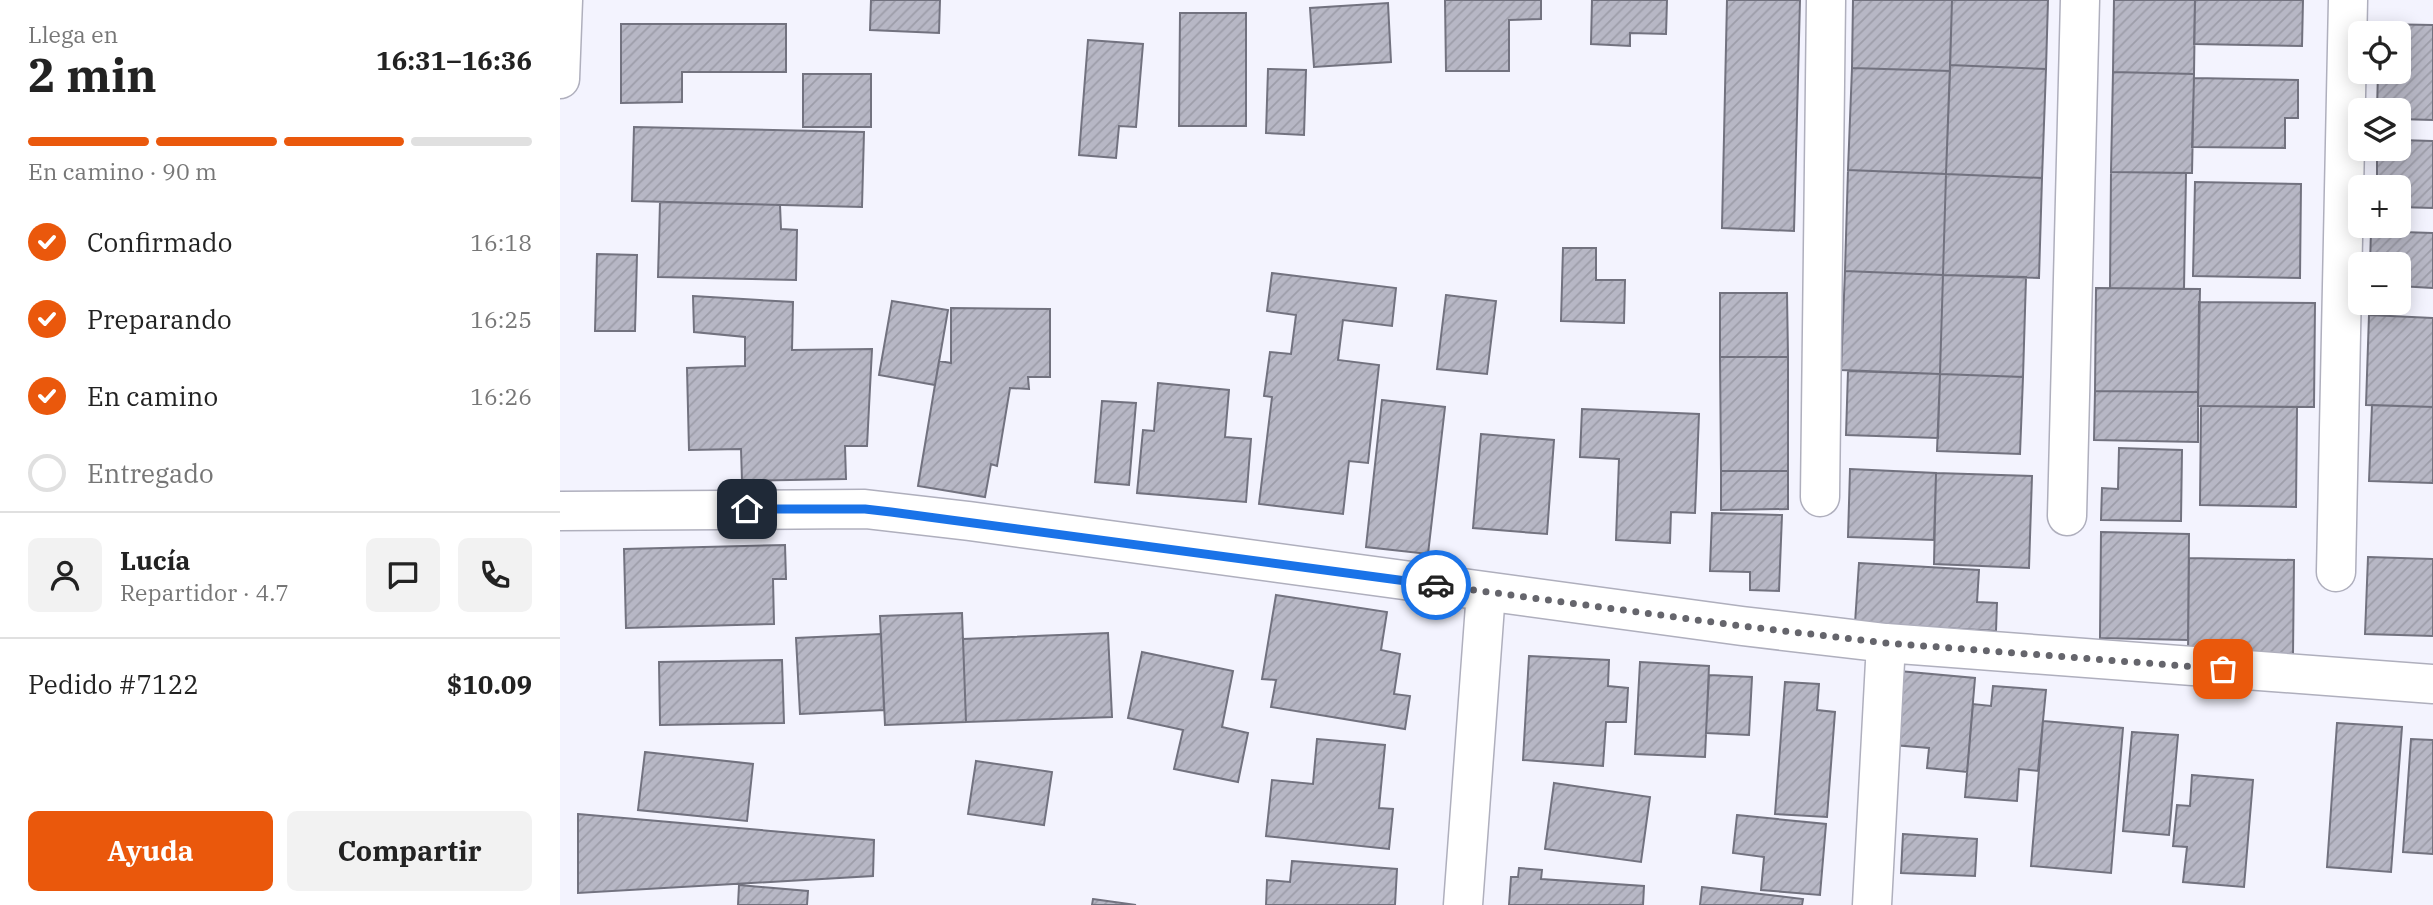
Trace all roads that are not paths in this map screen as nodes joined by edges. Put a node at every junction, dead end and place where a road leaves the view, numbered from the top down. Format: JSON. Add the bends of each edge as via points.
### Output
{"nodes":[{"id":1,"x":563,"y":0,"type":"edge"},
{"id":2,"x":1826,"y":0,"type":"edge"},
{"id":3,"x":2080,"y":0,"type":"edge"},
{"id":4,"x":2348,"y":0,"type":"edge"},
{"id":5,"x":560,"y":79,"type":"edge"},
{"id":6,"x":1820,"y":497,"type":"dead end"},
{"id":7,"x":560,"y":511,"type":"edge"},
{"id":8,"x":2067,"y":516,"type":"dead end"},
{"id":9,"x":2336,"y":572,"type":"dead end"},
{"id":10,"x":1486,"y":592,"type":"junction"},
{"id":11,"x":1886,"y":643,"type":"junction"},
{"id":12,"x":2433,"y":684,"type":"edge"},
{"id":13,"x":1463,"y":905,"type":"edge"},
{"id":14,"x":1872,"y":905,"type":"edge"}],
"edges":[{"from":1,"to":5,"type":"street"},
{"from":2,"to":6,"type":"street"},
{"from":3,"to":8,"type":"street"},
{"from":4,"to":9,"type":"street"},
{"from":7,"to":10,"type":"street","via":[[865,509]]},
{"from":10,"to":11,"type":"street"},
{"from":10,"to":13,"type":"street"},
{"from":11,"to":12,"type":"street"},
{"from":11,"to":14,"type":"street"}]}
